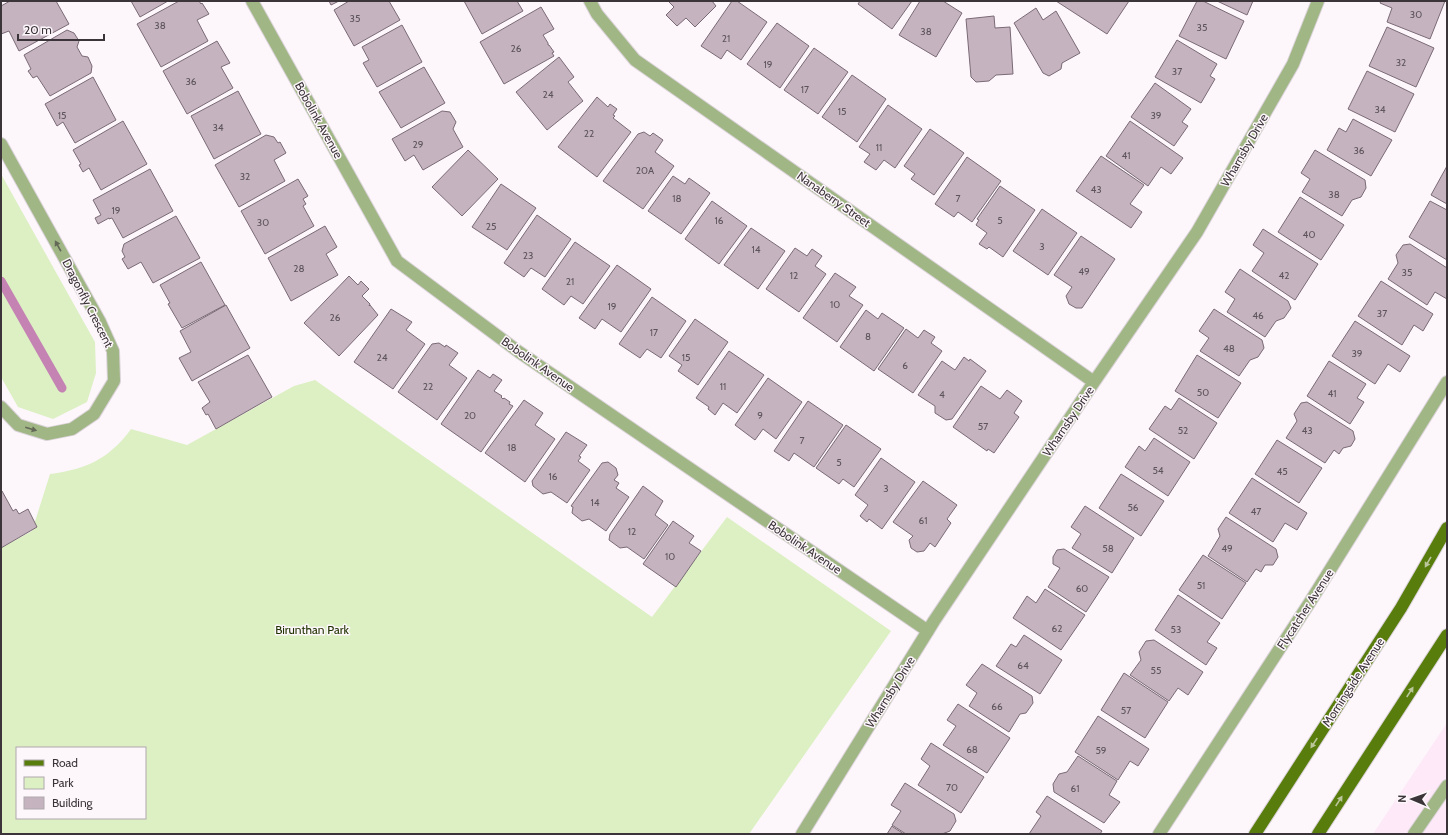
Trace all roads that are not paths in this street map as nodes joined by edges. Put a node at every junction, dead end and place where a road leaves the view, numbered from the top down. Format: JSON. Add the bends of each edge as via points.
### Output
{"nodes":[{"id":1,"x":252,"y":1,"type":"edge"},
{"id":2,"x":590,"y":1,"type":"edge"},
{"id":3,"x":1318,"y":1,"type":"edge"},
{"id":4,"x":1,"y":144,"type":"edge"},
{"id":5,"x":1094,"y":382,"type":"junction"},
{"id":6,"x":1447,"y":382,"type":"edge"},
{"id":7,"x":1,"y":407,"type":"edge"},
{"id":8,"x":1447,"y":528,"type":"edge"},
{"id":9,"x":928,"y":631,"type":"junction"},
{"id":10,"x":1447,"y":635,"type":"edge"},
{"id":11,"x":1447,"y":786,"type":"edge"},
{"id":12,"x":802,"y":834,"type":"edge"},
{"id":13,"x":1159,"y":834,"type":"edge"},
{"id":14,"x":1255,"y":834,"type":"edge"},
{"id":15,"x":1318,"y":834,"type":"edge"},
{"id":16,"x":1414,"y":834,"type":"edge"}],
"edges":[{"from":1,"to":9,"type":"street","name":"Bobolink Avenue","via":[[397,261],[519,352]]},
{"from":2,"to":5,"type":"street","name":"Nanaberry Street","via":[[597,14],[635,60]]},
{"from":3,"to":5,"type":"street","name":"Wharnsby Drive","via":[[1293,64],[1197,232]]},
{"from":7,"to":4,"type":"street","name":"Dragonfly Crescent","one_way":true,"via":[[18,425],[47,434],[72,429],[94,414],[114,381],[113,351],[100,322]]},
{"from":5,"to":9,"type":"street","name":"Wharnsby Drive"},
{"from":6,"to":13,"type":"street","name":"Flycatcher Avenue","via":[[1310,602]]},
{"from":8,"to":14,"type":"main road","name":"Morningside Avenue","one_way":true,"via":[[1401,608]]},
{"from":9,"to":12,"type":"street","name":"Wharnsby Drive"},
{"from":15,"to":10,"type":"main road","one_way":true},
{"from":11,"to":16,"type":"street"}]}
